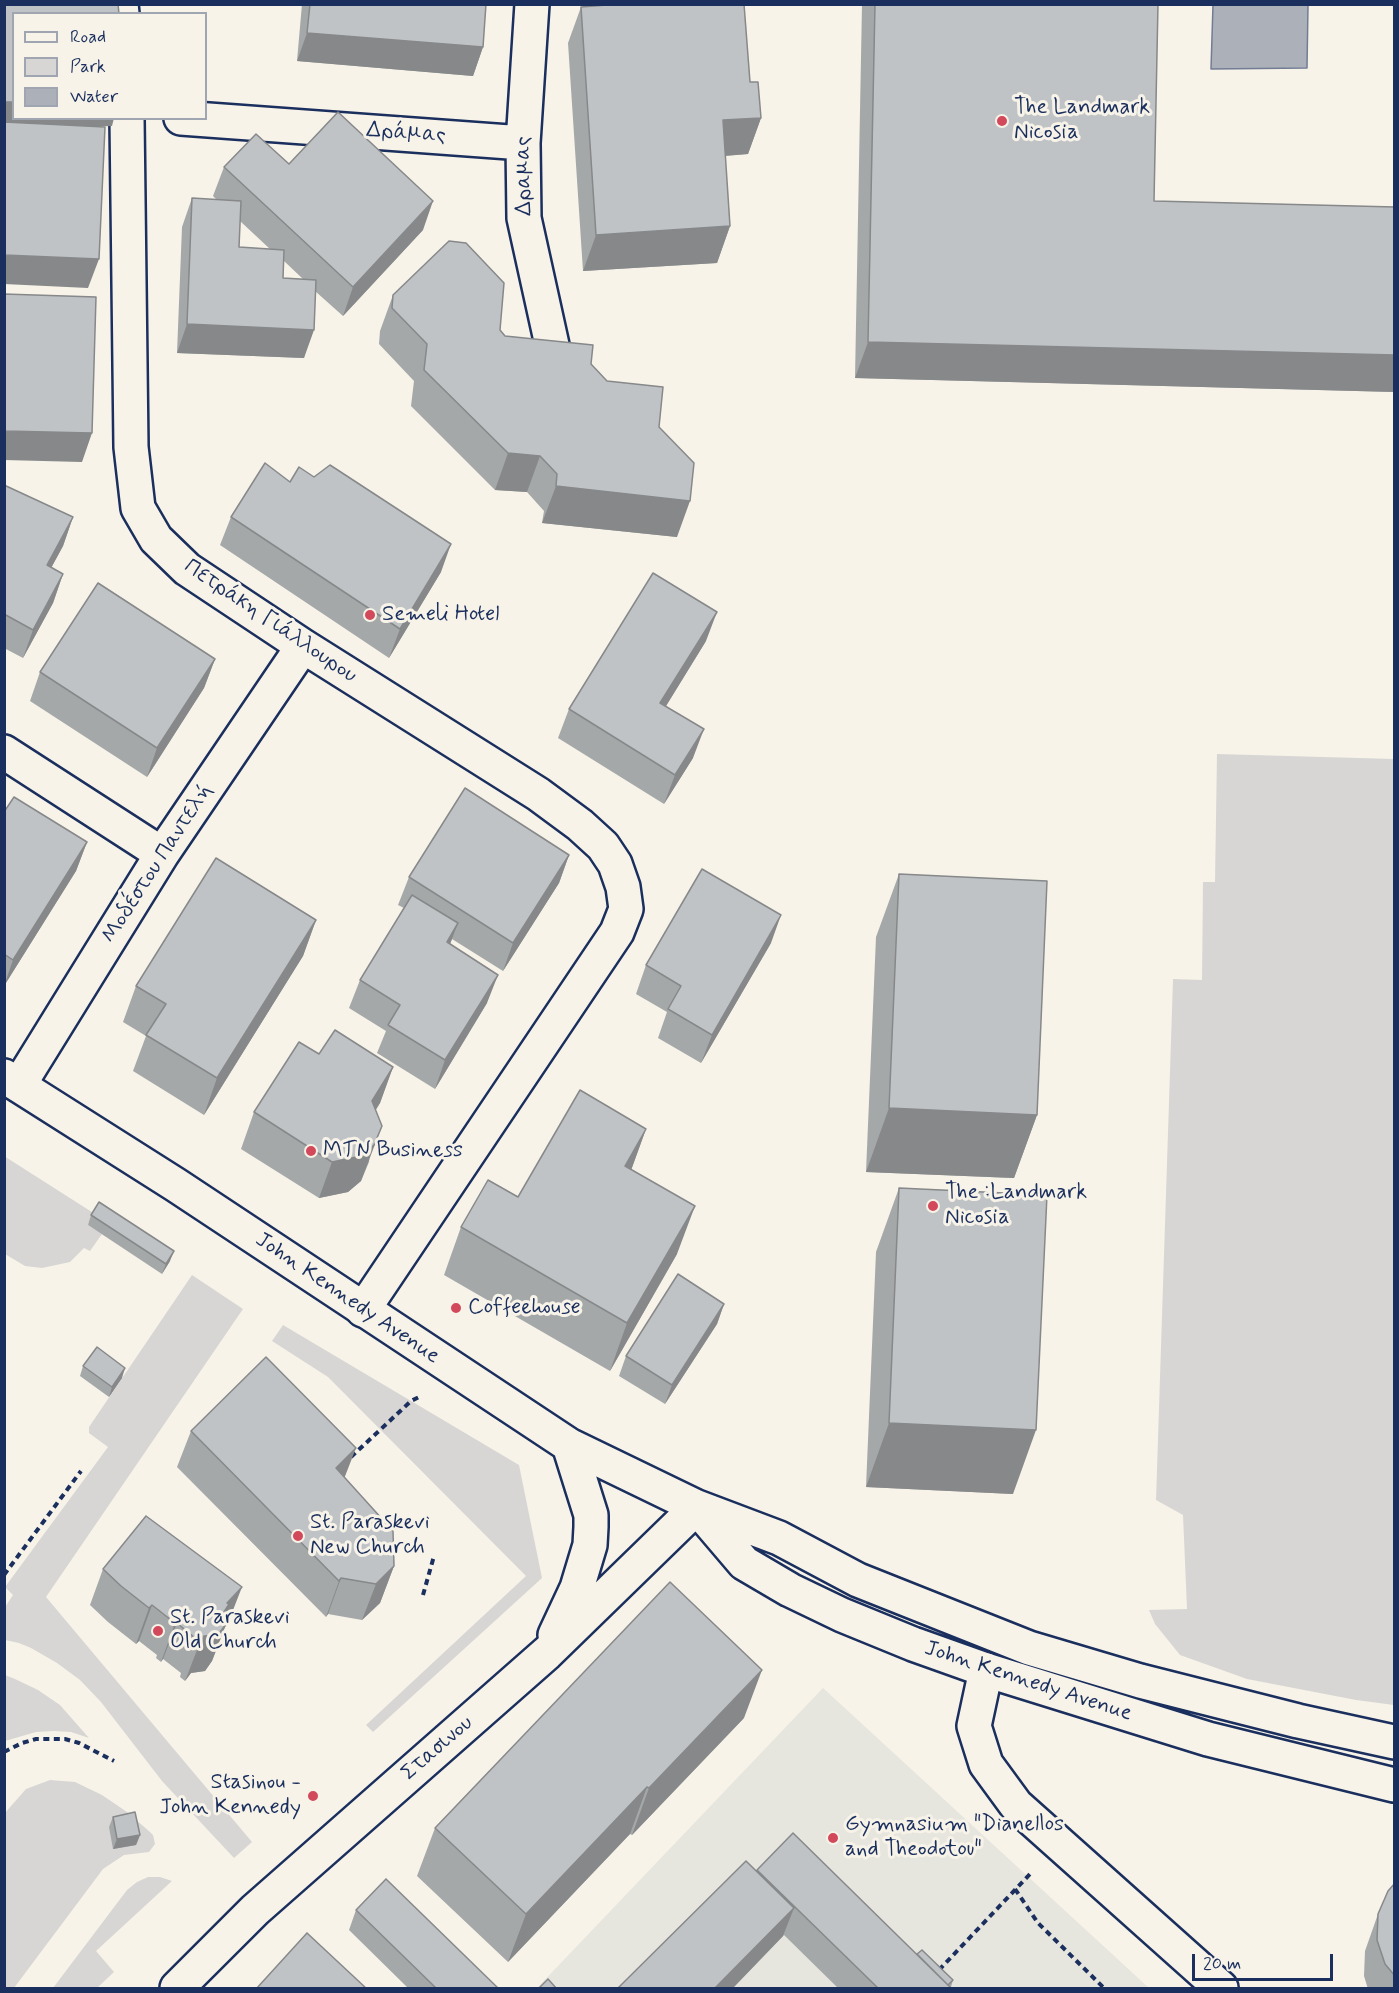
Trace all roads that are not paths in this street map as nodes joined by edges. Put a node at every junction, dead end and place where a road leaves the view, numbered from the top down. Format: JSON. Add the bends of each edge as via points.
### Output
{"nodes":[{"id":1,"x":532,"y":4,"type":"edge"},
{"id":2,"x":127,"y":120,"type":"edge"},
{"id":3,"x":207,"y":120,"type":"edge"},
{"id":4,"x":523,"y":143,"type":"junction"},
{"id":5,"x":552,"y":345,"type":"edge"},
{"id":6,"x":303,"y":646,"type":"junction"},
{"id":7,"x":4,"y":752,"type":"edge"},
{"id":8,"x":162,"y":854,"type":"junction"},
{"id":9,"x":12,"y":1080,"type":"edge"},
{"id":10,"x":363,"y":1310,"type":"junction"},
{"id":11,"x":569,"y":1445,"type":"junction"},
{"id":12,"x":697,"y":1508,"type":"junction"},
{"id":13,"x":547,"y":1653,"type":"junction"},
{"id":14,"x":986,"y":1670,"type":"junction"},
{"id":15,"x":1395,"y":1742,"type":"edge"},
{"id":16,"x":1395,"y":1785,"type":"edge"},
{"id":17,"x":177,"y":1989,"type":"edge"},
{"id":18,"x":1221,"y":1989,"type":"edge"}],
"edges":[{"from":1,"to":4,"type":"street","name":"Δραμας"},
{"from":2,"to":6,"type":"street","name":"Πετράκη Γιάλλουρου","via":[[131,447],[138,508],[156,539],[187,569]]},
{"from":3,"to":4,"type":"street","name":"Δράμας"},
{"from":4,"to":5,"type":"street","name":"Δραμας","via":[[524,218]]},
{"from":6,"to":8,"type":"street","name":"Μοδέστου Παντελή"},
{"from":6,"to":10,"type":"street","name":"Πετράκη Γιάλλουρου","via":[[538,794],[588,832],[615,864],[626,909],[617,932]]},
{"from":7,"to":8,"type":"street"},
{"from":8,"to":9,"type":"street","name":"Μοδέστου Παντελή"},
{"from":9,"to":10,"type":"street","name":"John Kennedy Avenue"},
{"from":10,"to":11,"type":"street","name":"John Kennedy Avenue"},
{"from":11,"to":12,"type":"street","name":"John Kennedy Avenue"},
{"from":11,"to":13,"type":"street","via":[[591,1515],[590,1545],[577,1588]]},
{"from":12,"to":13,"type":"street","name":"Στασινου"},
{"from":12,"to":14,"type":"street","name":"John Kennedy Avenue","via":[[744,1563],[790,1590],[913,1644]]},
{"from":12,"to":15,"type":"street","name":"John Kennedy Avenue","via":[[779,1538],[858,1580],[1029,1648],[1151,1684]]},
{"from":13,"to":17,"type":"street","name":"Στασινου","via":[[255,1910]]},
{"from":14,"to":16,"type":"street","name":"John Kennedy Avenue","via":[[1208,1739]]},
{"from":14,"to":18,"type":"street","via":[[974,1725],[986,1764],[1016,1805]]}]}
